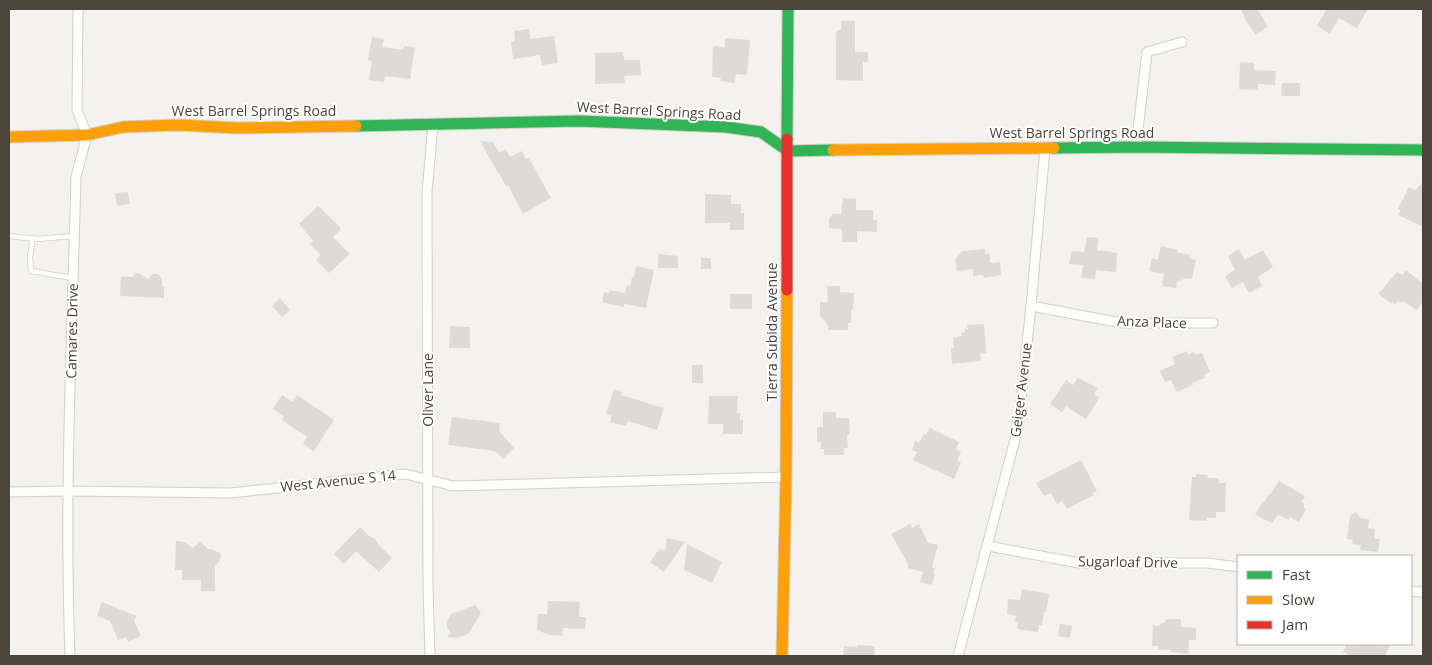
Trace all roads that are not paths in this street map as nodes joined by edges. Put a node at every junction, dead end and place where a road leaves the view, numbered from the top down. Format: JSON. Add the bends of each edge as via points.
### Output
{"nodes":[{"id":1,"x":78,"y":9,"type":"edge"},
{"id":2,"x":788,"y":9,"type":"edge"},
{"id":3,"x":1182,"y":42,"type":"dead end"},
{"id":4,"x":433,"y":125,"type":"junction"},
{"id":5,"x":87,"y":135,"type":"junction"},
{"id":6,"x":9,"y":137,"type":"edge"},
{"id":7,"x":1136,"y":147,"type":"junction"},
{"id":8,"x":1045,"y":148,"type":"junction"},
{"id":9,"x":1423,"y":150,"type":"edge"},
{"id":10,"x":788,"y":151,"type":"junction"},
{"id":11,"x":9,"y":236,"type":"edge"},
{"id":12,"x":74,"y":236,"type":"junction"},
{"id":13,"x":33,"y":238,"type":"junction"},
{"id":14,"x":73,"y":278,"type":"junction"},
{"id":15,"x":1031,"y":306,"type":"junction"},
{"id":16,"x":1213,"y":323,"type":"dead end"},
{"id":17,"x":786,"y":477,"type":"junction"},
{"id":18,"x":428,"y":481,"type":"junction"},
{"id":19,"x":68,"y":491,"type":"junction"},
{"id":20,"x":9,"y":492,"type":"edge"},
{"id":21,"x":988,"y":546,"type":"junction"},
{"id":22,"x":1237,"y":568,"type":"edge"},
{"id":23,"x":70,"y":656,"type":"edge"},
{"id":24,"x":430,"y":656,"type":"edge"},
{"id":25,"x":782,"y":656,"type":"edge"},
{"id":26,"x":958,"y":656,"type":"edge"}],
"edges":[{"from":1,"to":5,"type":"street","via":[[77,110]]},
{"from":2,"to":10,"type":"street","name":"Tierra Subida Avenue"},
{"from":3,"to":7,"type":"street","via":[[1147,52]]},
{"from":4,"to":5,"type":"street","name":"West Barrel Springs Road","via":[[123,127]]},
{"from":4,"to":10,"type":"street","name":"West Barrel Springs Road","via":[[579,121],[726,127],[761,132]]},
{"from":4,"to":18,"type":"street","name":"Oliver Lane","via":[[427,192]]},
{"from":5,"to":6,"type":"street","name":"West Barrel Springs Road"},
{"from":5,"to":12,"type":"street","name":"Camares Drive","via":[[76,177]]},
{"from":7,"to":8,"type":"street","name":"West Barrel Springs Road"},
{"from":7,"to":9,"type":"street","name":"West Barrel Springs Road"},
{"from":8,"to":10,"type":"street","name":"West Barrel Springs Road"},
{"from":8,"to":15,"type":"street","name":"Geiger Avenue"},
{"from":10,"to":17,"type":"street","name":"Tierra Subida Avenue"},
{"from":11,"to":13,"type":"lane"},
{"from":12,"to":13,"type":"lane"},
{"from":12,"to":14,"type":"street","name":"Camares Drive"},
{"from":13,"to":14,"type":"lane","via":[[31,271]]},
{"from":14,"to":19,"type":"street","name":"Camares Drive"},
{"from":15,"to":16,"type":"street","name":"Anza Place","via":[[1122,323]]},
{"from":15,"to":21,"type":"street","name":"Geiger Avenue","via":[[1018,428]]},
{"from":17,"to":18,"type":"street","name":"West Avenue S 14","via":[[453,486]]},
{"from":17,"to":25,"type":"street","name":"Tierra Subida Avenue"},
{"from":18,"to":19,"type":"street","name":"West Avenue S 14","via":[[404,474],[231,493]]},
{"from":18,"to":24,"type":"street","name":"Oliver Lane"},
{"from":19,"to":20,"type":"street","name":"West Avenue S 14"},
{"from":19,"to":23,"type":"street","name":"Camares Drive"},
{"from":21,"to":22,"type":"street","name":"Sugarloaf Drive","via":[[1079,563],[1208,563]]},
{"from":21,"to":26,"type":"street","name":"Geiger Avenue"}]}
